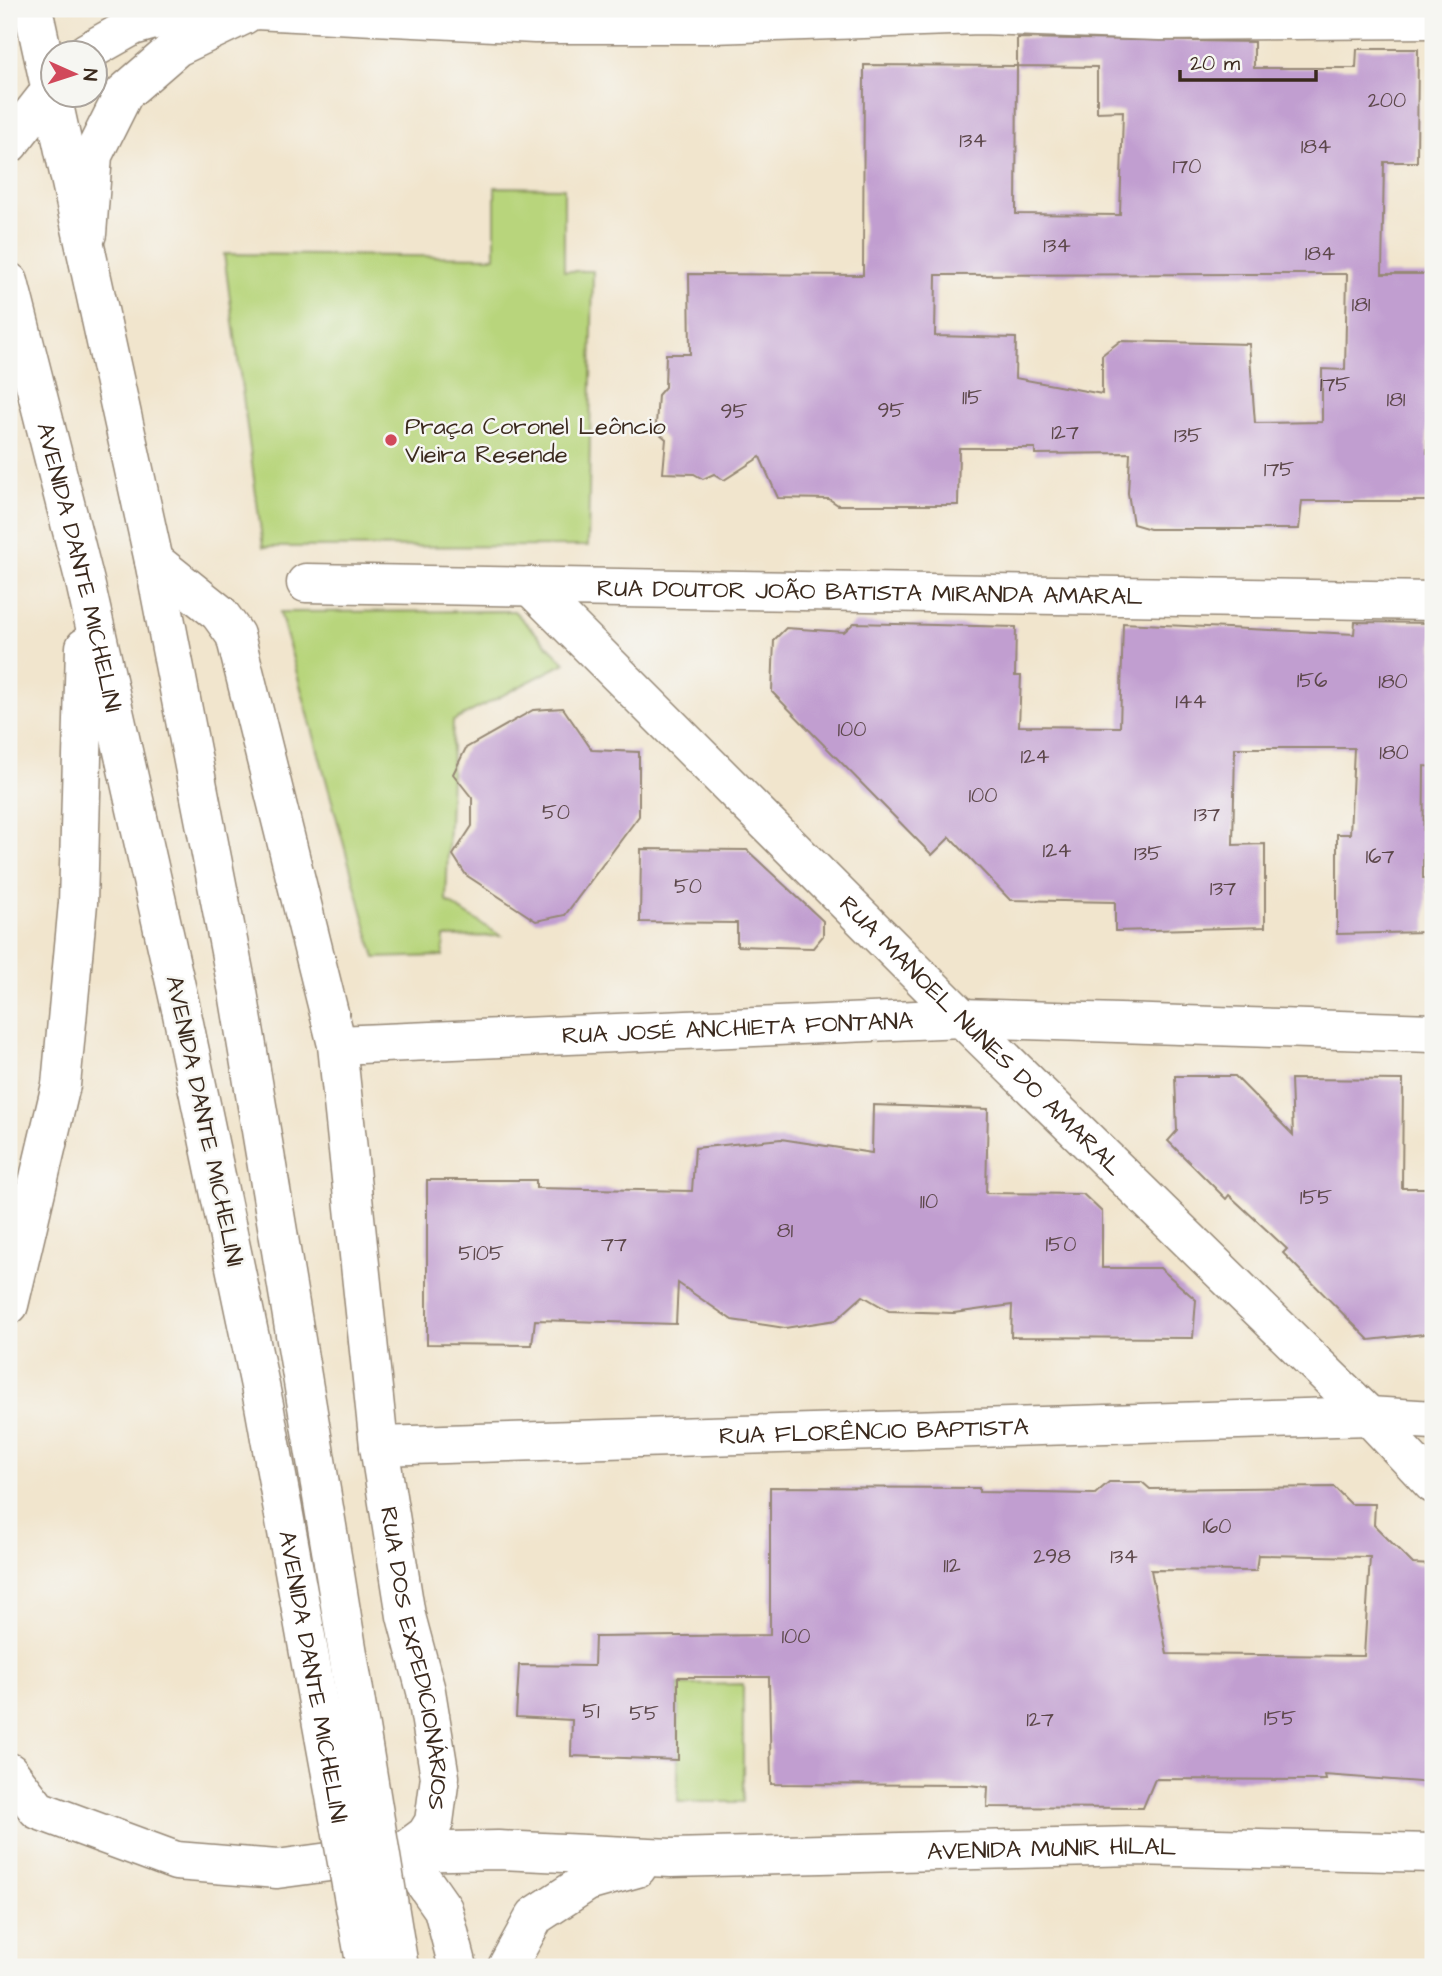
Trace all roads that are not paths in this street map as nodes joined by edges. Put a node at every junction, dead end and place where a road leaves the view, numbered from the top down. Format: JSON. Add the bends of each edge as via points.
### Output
{"nodes":[{"id":1,"x":33,"y":9,"type":"edge"},
{"id":2,"x":173,"y":10,"type":"edge"},
{"id":3,"x":255,"y":10,"type":"edge"},
{"id":4,"x":542,"y":16,"type":"edge"},
{"id":5,"x":1433,"y":19,"type":"edge"},
{"id":6,"x":39,"y":38,"type":"edge"},
{"id":7,"x":108,"y":40,"type":"edge"},
{"id":8,"x":38,"y":107,"type":"edge"},
{"id":9,"x":55,"y":108,"type":"edge"},
{"id":10,"x":9,"y":144,"type":"edge"},
{"id":11,"x":86,"y":253,"type":"junction"},
{"id":12,"x":9,"y":282,"type":"edge"},
{"id":13,"x":154,"y":561,"type":"junction"},
{"id":14,"x":85,"y":582,"type":"junction"},
{"id":15,"x":306,"y":583,"type":"dead end"},
{"id":16,"x":530,"y":586,"type":"junction"},
{"id":17,"x":1433,"y":601,"type":"edge"},
{"id":18,"x":962,"y":1018,"type":"junction"},
{"id":19,"x":1433,"y":1033,"type":"edge"},
{"id":20,"x":337,"y":1045,"type":"junction"},
{"id":21,"x":9,"y":1305,"type":"edge"},
{"id":22,"x":1369,"y":1416,"type":"junction"},
{"id":23,"x":1433,"y":1420,"type":"edge"},
{"id":24,"x":379,"y":1446,"type":"junction"},
{"id":25,"x":1433,"y":1484,"type":"edge"},
{"id":26,"x":9,"y":1772,"type":"edge"},
{"id":27,"x":403,"y":1852,"type":"junction"},
{"id":28,"x":1433,"y":1853,"type":"edge"},
{"id":29,"x":671,"y":1858,"type":"junction"},
{"id":30,"x":366,"y":1967,"type":"edge"},
{"id":31,"x":399,"y":1967,"type":"edge"},
{"id":32,"x":458,"y":1967,"type":"edge"},
{"id":33,"x":507,"y":1967,"type":"edge"}],
"edges":[{"from":1,"to":6,"type":"street","name":"AVENIDA DANTE MICHELINI"},
{"from":2,"to":3,"type":"street"},
{"from":2,"to":7,"type":"street"},
{"from":3,"to":4,"type":"street"},
{"from":3,"to":11,"type":"street","via":[[177,47],[124,93],[93,155]]},
{"from":4,"to":5,"type":"street","via":[[713,24],[980,15],[1160,21]]},
{"from":8,"to":10,"type":"street"},
{"from":9,"to":11,"type":"street","name":"AVENIDA DANTE MICHELINI"},
{"from":11,"to":13,"type":"street","name":"AVENIDA DANTE MICHELINI"},
{"from":12,"to":14,"type":"street","name":"AVENIDA DANTE MICHELINI"},
{"from":13,"to":20,"type":"street","via":[[219,613],[235,635]]},
{"from":13,"to":31,"type":"street","name":"AVENIDA DANTE MICHELINI","bridge":true,"via":[[238,992]]},
{"from":14,"to":21,"type":"street","via":[[78,903],[61,1085]]},
{"from":14,"to":30,"type":"street","name":"AVENIDA DANTE MICHELINI","bridge":true,"via":[[264,1405]]},
{"from":15,"to":16,"type":"street","name":"RUA DOUTOR JOÃO BATISTA MIRANDA AMARAL"},
{"from":16,"to":17,"type":"street","name":"RUA DOUTOR JOÃO BATISTA MIRANDA AMARAL"},
{"from":16,"to":18,"type":"street","name":"RUA MANOEL NUNES DO AMARAL"},
{"from":18,"to":19,"type":"street","name":"RUA JOSÉ ANCHIETA FONTANA"},
{"from":18,"to":20,"type":"street","name":"RUA JOSÉ ANCHIETA FONTANA"},
{"from":18,"to":22,"type":"street","name":"RUA MANOEL NUNES DO AMARAL"},
{"from":20,"to":24,"type":"street"},
{"from":22,"to":23,"type":"street","name":"RUA FLORÊNCIO BAPTISTA"},
{"from":22,"to":24,"type":"street","name":"RUA FLORÊNCIO BAPTISTA"},
{"from":22,"to":25,"type":"street","name":"RUA MANOEL NUNES DO AMARAL"},
{"from":24,"to":27,"type":"street","name":"RUA DOS EXPEDICIONÁRIOS","via":[[406,1616],[426,1691],[440,1776],[434,1822],[426,1835]]},
{"from":26,"to":27,"type":"street","name":"AVENIDA MUNIR HILAL","via":[[38,1810],[176,1861],[277,1869]]},
{"from":27,"to":29,"type":"street","name":"AVENIDA MUNIR HILAL","via":[[498,1850]]},
{"from":27,"to":32,"type":"street","via":[[443,1909]]},
{"from":28,"to":29,"type":"street","name":"AVENIDA MUNIR HILAL","via":[[1135,1846]]},
{"from":29,"to":33,"type":"street","name":"AVENIDA MUNIR HILAL","via":[[587,1881],[535,1916]]}]}
